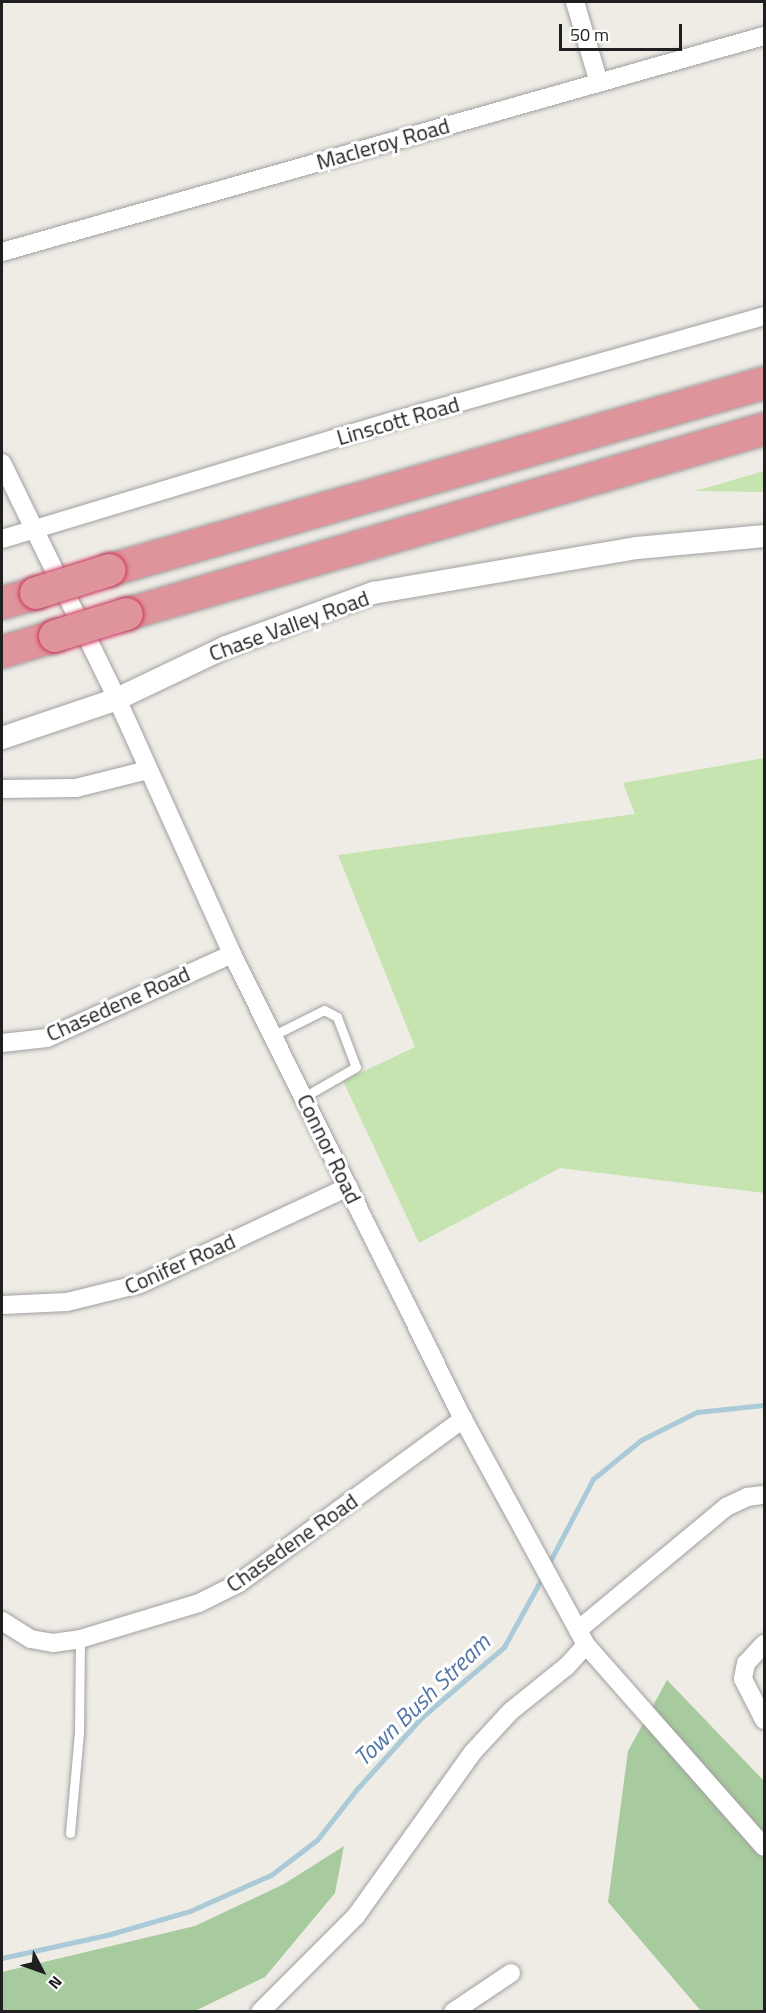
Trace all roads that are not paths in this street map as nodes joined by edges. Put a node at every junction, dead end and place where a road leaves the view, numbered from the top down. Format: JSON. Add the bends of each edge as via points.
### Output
{"nodes":[{"id":1,"x":575,"y":2,"type":"edge"},
{"id":2,"x":765,"y":36,"type":"edge"},
{"id":3,"x":599,"y":83,"type":"junction"},
{"id":4,"x":2,"y":252,"type":"edge"},
{"id":5,"x":765,"y":316,"type":"edge"},
{"id":6,"x":765,"y":383,"type":"edge"},
{"id":7,"x":765,"y":429,"type":"edge"},
{"id":8,"x":2,"y":463,"type":"edge"},
{"id":9,"x":32,"y":530,"type":"junction"},
{"id":10,"x":765,"y":536,"type":"edge"},
{"id":11,"x":2,"y":539,"type":"edge"},
{"id":12,"x":2,"y":603,"type":"edge"},
{"id":13,"x":6,"y":652,"type":"edge"},
{"id":14,"x":117,"y":699,"type":"junction"},
{"id":15,"x":2,"y":738,"type":"edge"},
{"id":16,"x":148,"y":770,"type":"junction"},
{"id":17,"x":2,"y":789,"type":"edge"},
{"id":18,"x":232,"y":954,"type":"junction"},
{"id":19,"x":274,"y":1035,"type":"junction"},
{"id":20,"x":2,"y":1043,"type":"edge"},
{"id":21,"x":304,"y":1098,"type":"junction"},
{"id":22,"x":348,"y":1187,"type":"junction"},
{"id":23,"x":2,"y":1305,"type":"edge"},
{"id":24,"x":464,"y":1419,"type":"junction"},
{"id":25,"x":765,"y":1495,"type":"edge"},
{"id":26,"x":2,"y":1621,"type":"edge"},
{"id":27,"x":582,"y":1638,"type":"junction"},
{"id":28,"x":80,"y":1639,"type":"junction"},
{"id":29,"x":765,"y":1644,"type":"edge"},
{"id":30,"x":765,"y":1720,"type":"edge"},
{"id":31,"x":70,"y":1833,"type":"dead end"},
{"id":32,"x":765,"y":1847,"type":"edge"},
{"id":33,"x":511,"y":1973,"type":"dead end"},
{"id":34,"x":260,"y":2012,"type":"edge"},
{"id":35,"x":453,"y":2012,"type":"edge"}],
"edges":[{"from":1,"to":3,"type":"street"},
{"from":2,"to":3,"type":"street","name":"Macleroy Road"},
{"from":3,"to":4,"type":"street","name":"Macleroy Road"},
{"from":5,"to":9,"type":"street","name":"Linscott Road"},
{"from":6,"to":12,"type":"highway","bridge":true},
{"from":7,"to":13,"type":"highway","bridge":true},
{"from":8,"to":9,"type":"street"},
{"from":9,"to":11,"type":"street","name":"Linscott Road"},
{"from":9,"to":14,"type":"street"},
{"from":10,"to":14,"type":"street","name":"Chase Valley Road","via":[[637,548],[374,593],[235,643]]},
{"from":14,"to":15,"type":"street","name":"Chase Valley Road"},
{"from":14,"to":16,"type":"street","name":"Connor Road"},
{"from":16,"to":17,"type":"street","via":[[76,788]]},
{"from":16,"to":18,"type":"street","name":"Connor Road"},
{"from":18,"to":19,"type":"street","name":"Connor Road"},
{"from":18,"to":20,"type":"street","name":"Chasedene Road","via":[[47,1038]]},
{"from":19,"to":21,"type":"street","name":"Connor Road"},
{"from":19,"to":21,"type":"lane","via":[[324,1010],[337,1017],[356,1067]]},
{"from":21,"to":22,"type":"street","name":"Connor Road"},
{"from":22,"to":23,"type":"street","name":"Conifer Road","via":[[140,1284],[68,1302]]},
{"from":22,"to":24,"type":"street","name":"Connor Road"},
{"from":24,"to":27,"type":"street","name":"Connor Road"},
{"from":24,"to":28,"type":"street","name":"Chasedene Road","via":[[239,1583],[199,1604]]},
{"from":25,"to":27,"type":"street","via":[[747,1497],[726,1507]]},
{"from":26,"to":28,"type":"street","name":"Chasedene Road","via":[[31,1639],[53,1643]]},
{"from":27,"to":32,"type":"street","name":"Connor Road"},
{"from":27,"to":34,"type":"street","via":[[567,1666],[510,1711],[473,1752],[356,1916]]},
{"from":28,"to":31,"type":"lane","via":[[79,1733]]},
{"from":29,"to":30,"type":"street","via":[[751,1654],[743,1679],[748,1695]]},
{"from":33,"to":35,"type":"street"}]}
